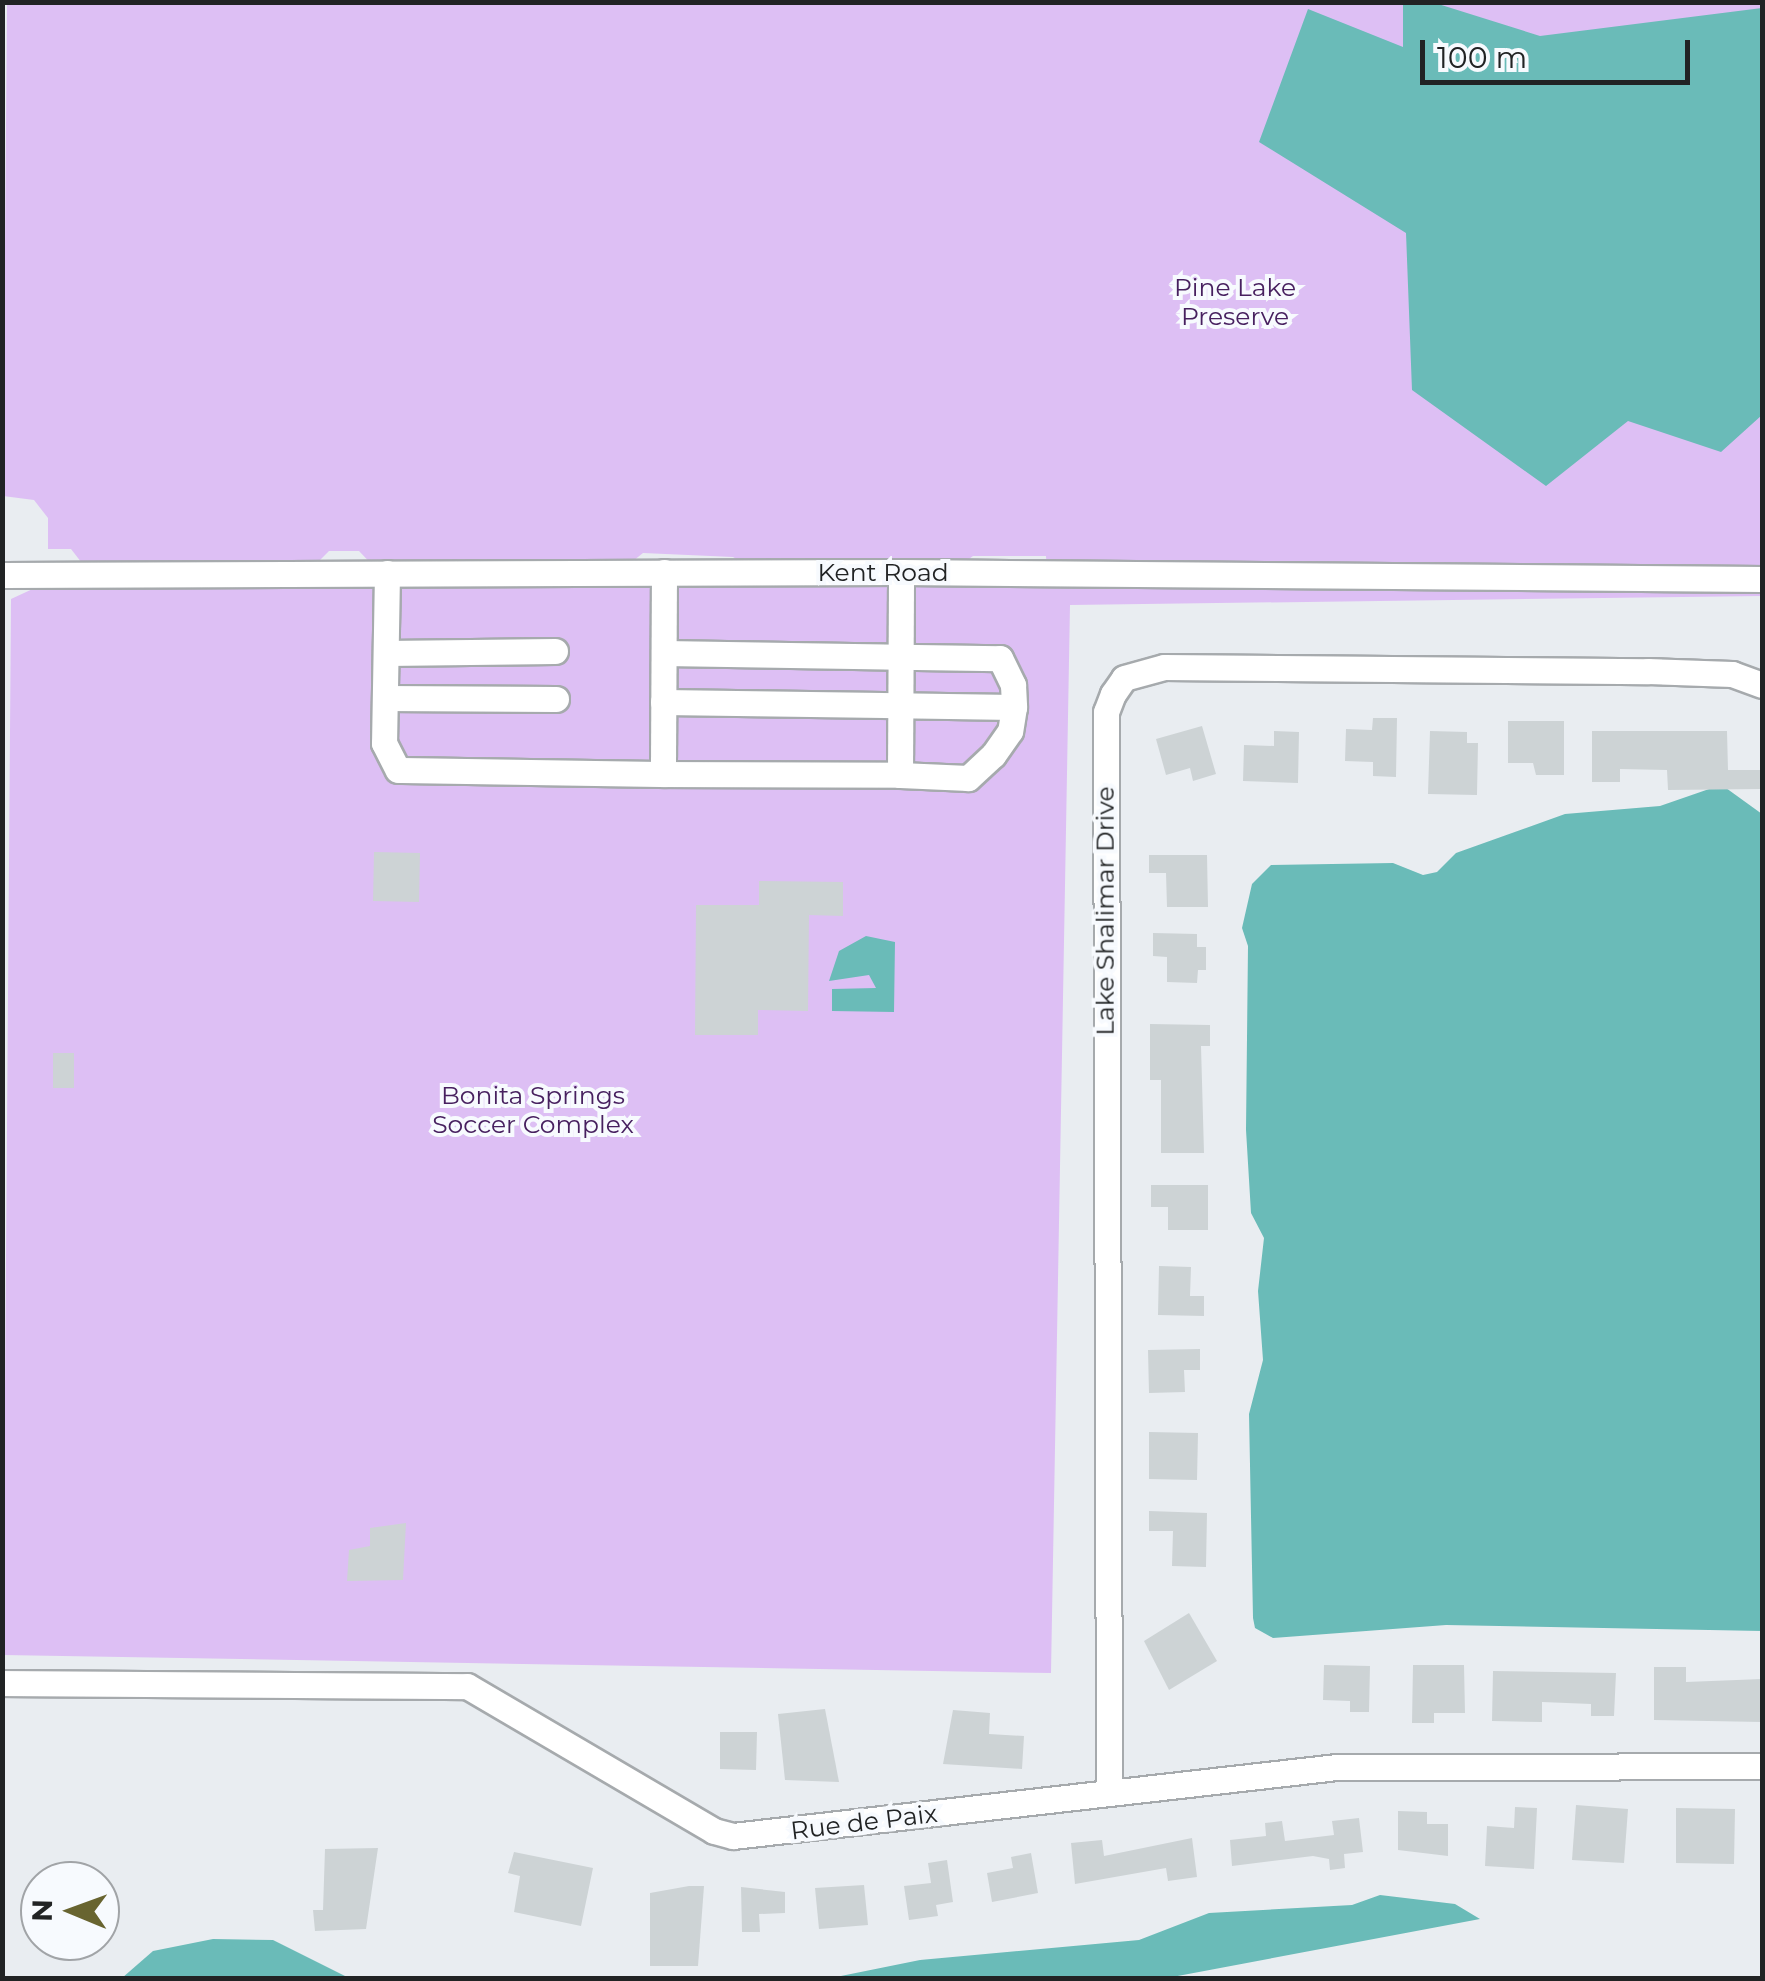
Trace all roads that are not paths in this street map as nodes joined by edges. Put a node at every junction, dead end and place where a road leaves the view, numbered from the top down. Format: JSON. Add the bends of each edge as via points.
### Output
{"nodes":[{"id":1,"x":664,"y":572,"type":"junction"},
{"id":2,"x":901,"y":572,"type":"junction"},
{"id":3,"x":387,"y":573,"type":"junction"},
{"id":4,"x":2,"y":576,"type":"edge"},
{"id":5,"x":1762,"y":580,"type":"edge"},
{"id":6,"x":556,"y":651,"type":"dead end"},
{"id":7,"x":386,"y":653,"type":"junction"},
{"id":8,"x":664,"y":653,"type":"junction"},
{"id":9,"x":900,"y":654,"type":"junction"},
{"id":10,"x":1762,"y":685,"type":"edge"},
{"id":11,"x":385,"y":698,"type":"junction"},
{"id":12,"x":556,"y":700,"type":"dead end"},
{"id":13,"x":663,"y":702,"type":"junction"},
{"id":14,"x":900,"y":703,"type":"junction"},
{"id":15,"x":1014,"y":708,"type":"junction"},
{"id":16,"x":663,"y":774,"type":"junction"},
{"id":17,"x":900,"y":775,"type":"junction"},
{"id":18,"x":2,"y":1682,"type":"edge"},
{"id":19,"x":1762,"y":1766,"type":"edge"},
{"id":20,"x":1110,"y":1792,"type":"junction"}],
"edges":[{"from":1,"to":2,"type":"street","name":"Kent Road"},
{"from":1,"to":3,"type":"street","name":"Kent Road"},
{"from":1,"to":8,"type":"street"},
{"from":2,"to":5,"type":"street","name":"Kent Road"},
{"from":2,"to":9,"type":"street"},
{"from":3,"to":4,"type":"street","name":"Kent Road"},
{"from":3,"to":7,"type":"street"},
{"from":6,"to":7,"type":"street"},
{"from":7,"to":11,"type":"street"},
{"from":8,"to":9,"type":"street"},
{"from":8,"to":13,"type":"street"},
{"from":9,"to":14,"type":"street"},
{"from":9,"to":15,"type":"street","via":[[1000,658],[1013,685]]},
{"from":10,"to":20,"type":"street","name":"Lake Shalimar Drive","via":[[1732,674],[1664,671],[1164,667],[1124,678],[1113,694],[1106,712],[1105,768]]},
{"from":11,"to":12,"type":"street"},
{"from":11,"to":16,"type":"street","via":[[386,752],[407,774]]},
{"from":13,"to":14,"type":"street"},
{"from":13,"to":16,"type":"street"},
{"from":14,"to":15,"type":"street"},
{"from":14,"to":17,"type":"street"},
{"from":15,"to":17,"type":"street","via":[[1010,731],[968,778]]},
{"from":16,"to":17,"type":"street"},
{"from":18,"to":20,"type":"street","name":"Rue de Paix","via":[[466,1686],[733,1836]]},
{"from":19,"to":20,"type":"street","name":"Rue de Paix","via":[[1398,1764]]}]}
